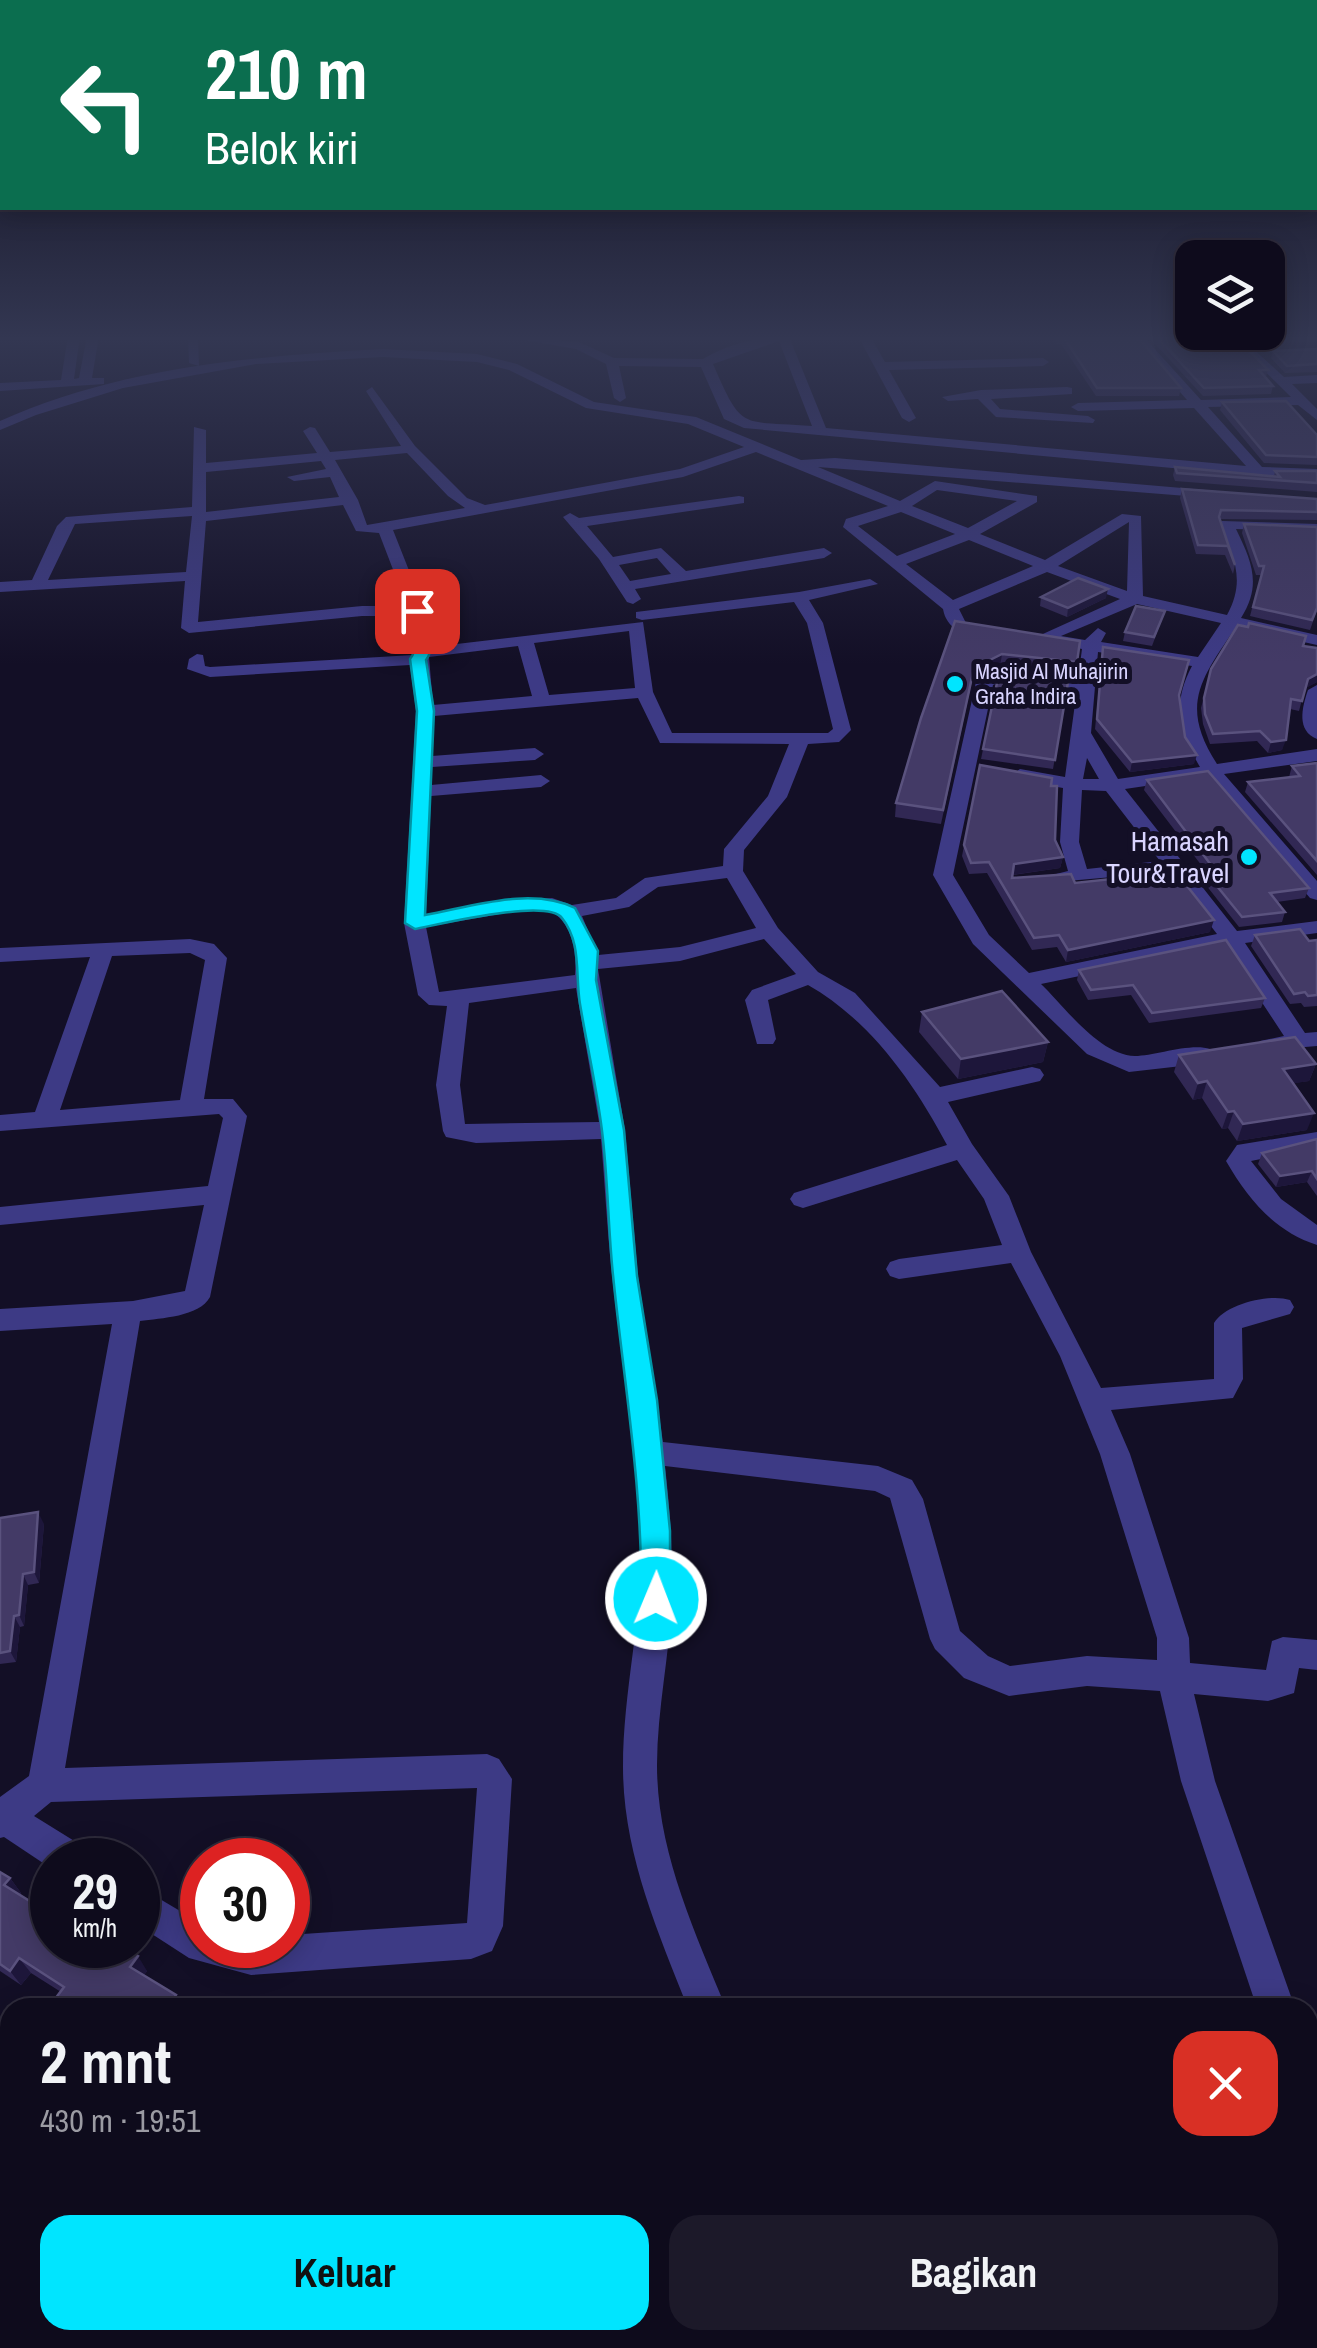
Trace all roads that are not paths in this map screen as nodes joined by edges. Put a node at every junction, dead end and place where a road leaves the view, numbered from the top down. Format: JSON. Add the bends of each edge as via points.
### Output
{"nodes":[{"id":1,"x":199,"y":446,"type":"edge"},
{"id":2,"x":319,"y":446,"type":"edge"},
{"id":3,"x":408,"y":446,"type":"edge"},
{"id":4,"x":753,"y":446,"type":"edge"},
{"id":5,"x":969,"y":446,"type":"edge"},
{"id":6,"x":1215,"y":446,"type":"edge"},
{"id":7,"x":1236,"y":446,"type":"edge"},
{"id":8,"x":756,"y":447,"type":"junction"},
{"id":9,"x":410,"y":449,"type":"junction"},
{"id":10,"x":324,"y":455,"type":"junction"},
{"id":11,"x":797,"y":464,"type":"junction"},
{"id":12,"x":200,"y":468,"type":"junction"},
{"id":13,"x":1236,"y":470,"type":"junction"},
{"id":14,"x":1258,"y":471,"type":"junction"},
{"id":15,"x":335,"y":472,"type":"junction"},
{"id":16,"x":1317,"y":473,"type":"edge"},
{"id":17,"x":294,"y":477,"type":"dead end"},
{"id":18,"x":1224,"y":495,"type":"edge"},
{"id":19,"x":351,"y":500,"type":"junction"},
{"id":20,"x":554,"y":500,"type":"junction"},
{"id":21,"x":739,"y":500,"type":"dead end"},
{"id":22,"x":898,"y":508,"type":"junction"},
{"id":23,"x":485,"y":509,"type":"junction"},
{"id":24,"x":199,"y":514,"type":"junction"},
{"id":25,"x":576,"y":523,"type":"junction"},
{"id":26,"x":1317,"y":528,"type":"edge"},
{"id":27,"x":386,"y":530,"type":"junction"},
{"id":28,"x":967,"y":536,"type":"junction"},
{"id":29,"x":824,"y":553,"type":"dead end"},
{"id":30,"x":612,"y":562,"type":"junction"},
{"id":31,"x":894,"y":563,"type":"junction"},
{"id":32,"x":1047,"y":566,"type":"junction"},
{"id":33,"x":192,"y":576,"type":"junction"},
{"id":34,"x":682,"y":577,"type":"junction"},
{"id":35,"x":38,"y":584,"type":"junction"},
{"id":36,"x":870,"y":584,"type":"dead end"},
{"id":37,"x":626,"y":586,"type":"junction"},
{"id":38,"x":0,"y":588,"type":"edge"},
{"id":39,"x":799,"y":597,"type":"junction"},
{"id":40,"x":1136,"y":599,"type":"junction"},
{"id":41,"x":951,"y":607,"type":"junction"},
{"id":42,"x":417,"y":611,"type":"junction"},
{"id":43,"x":1106,"y":612,"type":"junction"},
{"id":44,"x":640,"y":620,"type":"junction"},
{"id":45,"x":1232,"y":620,"type":"junction"},
{"id":46,"x":1025,"y":636,"type":"junction"},
{"id":47,"x":525,"y":640,"type":"junction"},
{"id":48,"x":1317,"y":640,"type":"edge"},
{"id":49,"x":1090,"y":644,"type":"junction"},
{"id":50,"x":421,"y":656,"type":"junction"},
{"id":51,"x":197,"y":660,"type":"dead end"},
{"id":52,"x":1200,"y":662,"type":"junction"},
{"id":53,"x":1086,"y":685,"type":"junction"},
{"id":54,"x":1317,"y":690,"type":"edge"},
{"id":55,"x":644,"y":692,"type":"junction"},
{"id":56,"x":541,"y":699,"type":"junction"},
{"id":57,"x":426,"y":711,"type":"junction"},
{"id":58,"x":1082,"y":734,"type":"junction"},
{"id":59,"x":1317,"y":734,"type":"edge"},
{"id":60,"x":800,"y":740,"type":"junction"},
{"id":61,"x":535,"y":754,"type":"dead end"},
{"id":62,"x":1317,"y":755,"type":"edge"},
{"id":63,"x":422,"y":762,"type":"junction"},
{"id":64,"x":987,"y":769,"type":"junction"},
{"id":65,"x":1212,"y":772,"type":"junction"},
{"id":66,"x":540,"y":781,"type":"dead end"},
{"id":67,"x":1071,"y":784,"type":"junction"},
{"id":68,"x":1112,"y":785,"type":"junction"},
{"id":69,"x":422,"y":791,"type":"junction"},
{"id":70,"x":1176,"y":865,"type":"junction"},
{"id":71,"x":733,"y":871,"type":"junction"},
{"id":72,"x":1080,"y":876,"type":"junction"},
{"id":73,"x":1042,"y":880,"type":"edge"},
{"id":74,"x":1317,"y":894,"type":"edge"},
{"id":75,"x":569,"y":912,"type":"junction"},
{"id":76,"x":415,"y":923,"type":"junction"},
{"id":77,"x":1317,"y":927,"type":"edge"},
{"id":78,"x":769,"y":931,"type":"junction"},
{"id":79,"x":1232,"y":938,"type":"junction"},
{"id":80,"x":104,"y":949,"type":"junction"},
{"id":81,"x":0,"y":956,"type":"edge"},
{"id":82,"x":587,"y":972,"type":"junction"},
{"id":83,"x":810,"y":976,"type":"junction"},
{"id":84,"x":1025,"y":981,"type":"junction"},
{"id":85,"x":459,"y":997,"type":"junction"},
{"id":86,"x":764,"y":1040,"type":"dead end"},
{"id":87,"x":1308,"y":1040,"type":"edge"},
{"id":88,"x":1032,"y":1075,"type":"dead end"},
{"id":89,"x":932,"y":1097,"type":"junction"},
{"id":90,"x":191,"y":1105,"type":"junction"},
{"id":91,"x":45,"y":1119,"type":"junction"},
{"id":92,"x":0,"y":1123,"type":"edge"},
{"id":93,"x":613,"y":1130,"type":"junction"},
{"id":94,"x":1317,"y":1140,"type":"edge"},
{"id":95,"x":962,"y":1150,"type":"junction"},
{"id":96,"x":220,"y":1194,"type":"junction"},
{"id":97,"x":803,"y":1199,"type":"dead end"},
{"id":98,"x":0,"y":1216,"type":"edge"},
{"id":99,"x":1317,"y":1235,"type":"edge"},
{"id":100,"x":1018,"y":1252,"type":"junction"},
{"id":101,"x":898,"y":1268,"type":"dead end"},
{"id":102,"x":1280,"y":1307,"type":"dead end"},
{"id":103,"x":128,"y":1311,"type":"junction"},
{"id":104,"x":0,"y":1320,"type":"edge"},
{"id":105,"x":1092,"y":1400,"type":"junction"},
{"id":106,"x":647,"y":1452,"type":"junction"},
{"id":107,"x":1317,"y":1655,"type":"edge"},
{"id":108,"x":1174,"y":1679,"type":"junction"},
{"id":109,"x":45,"y":1786,"type":"junction"},
{"id":110,"x":1,"y":1817,"type":"edge"},
{"id":111,"x":35,"y":1838,"type":"edge"},
{"id":112,"x":310,"y":1952,"type":"edge"},
{"id":113,"x":703,"y":1998,"type":"edge"},
{"id":114,"x":1273,"y":1998,"type":"edge"}],
"edges":[{"from":1,"to":12,"type":"street"},
{"from":2,"to":10,"type":"street"},
{"from":3,"to":9,"type":"street"},
{"from":4,"to":8,"type":"street"},
{"from":5,"to":13,"type":"street"},
{"from":6,"to":13,"type":"street"},
{"from":7,"to":14,"type":"street"},
{"from":8,"to":11,"type":"street"},
{"from":8,"to":20,"type":"street","via":[[683,473],[576,490]]},
{"from":9,"to":10,"type":"street"},
{"from":9,"to":23,"type":"street","via":[[424,456],[465,506]]},
{"from":10,"to":12,"type":"street"},
{"from":10,"to":15,"type":"street"},
{"from":11,"to":18,"type":"street"},
{"from":11,"to":22,"type":"street"},
{"from":12,"to":24,"type":"street"},
{"from":13,"to":14,"type":"street"},
{"from":14,"to":16,"type":"street"},
{"from":15,"to":17,"type":"street"},
{"from":15,"to":19,"type":"street"},
{"from":19,"to":24,"type":"street"},
{"from":19,"to":27,"type":"street","via":[[361,528]]},
{"from":20,"to":23,"type":"street"},
{"from":20,"to":25,"type":"street"},
{"from":21,"to":25,"type":"street"},
{"from":22,"to":28,"type":"street"},
{"from":22,"to":28,"type":"street","via":[[939,484],[1032,497]]},
{"from":22,"to":31,"type":"street","via":[[850,526]]},
{"from":23,"to":27,"type":"street"},
{"from":24,"to":33,"type":"street"},
{"from":24,"to":35,"type":"street","via":[[71,520]]},
{"from":25,"to":30,"type":"street"},
{"from":26,"to":45,"type":"street","via":[[1227,524],[1247,572]]},
{"from":27,"to":42,"type":"street"},
{"from":28,"to":31,"type":"street"},
{"from":28,"to":32,"type":"street"},
{"from":29,"to":34,"type":"street"},
{"from":30,"to":34,"type":"street","via":[[662,553]]},
{"from":30,"to":37,"type":"street"},
{"from":31,"to":41,"type":"street"},
{"from":32,"to":40,"type":"street"},
{"from":32,"to":40,"type":"street","via":[[1127,516],[1134,518]]},
{"from":32,"to":41,"type":"street"},
{"from":33,"to":35,"type":"street"},
{"from":33,"to":42,"type":"street","via":[[189,628]]},
{"from":34,"to":37,"type":"street"},
{"from":35,"to":38,"type":"street"},
{"from":36,"to":39,"type":"street"},
{"from":37,"to":44,"type":"street"},
{"from":39,"to":44,"type":"street"},
{"from":39,"to":60,"type":"street","via":[[814,623],[842,730],[833,738]]},
{"from":40,"to":43,"type":"street"},
{"from":40,"to":45,"type":"street"},
{"from":41,"to":46,"type":"street","via":[[961,627]]},
{"from":42,"to":50,"type":"street"},
{"from":43,"to":46,"type":"street"},
{"from":43,"to":49,"type":"street"},
{"from":44,"to":47,"type":"street"},
{"from":44,"to":55,"type":"street"},
{"from":45,"to":48,"type":"street"},
{"from":45,"to":52,"type":"street"},
{"from":46,"to":49,"type":"street"},
{"from":47,"to":50,"type":"street"},
{"from":47,"to":56,"type":"street"},
{"from":49,"to":52,"type":"street"},
{"from":49,"to":53,"type":"street"},
{"from":50,"to":51,"type":"street","via":[[370,665],[210,672],[196,669]]},
{"from":50,"to":57,"type":"street"},
{"from":52,"to":65,"type":"street","via":[[1187,718]]},
{"from":53,"to":58,"type":"street"},
{"from":53,"to":64,"type":"street","via":[[988,680]]},
{"from":54,"to":59,"type":"street"},
{"from":55,"to":56,"type":"street"},
{"from":55,"to":60,"type":"street","via":[[666,740]]},
{"from":56,"to":57,"type":"street"},
{"from":57,"to":63,"type":"street"},
{"from":58,"to":67,"type":"street"},
{"from":58,"to":68,"type":"street"},
{"from":60,"to":71,"type":"street","via":[[778,797],[734,849]]},
{"from":61,"to":63,"type":"street"},
{"from":62,"to":65,"type":"street"},
{"from":63,"to":69,"type":"street"},
{"from":64,"to":67,"type":"street"},
{"from":64,"to":84,"type":"street","via":[[942,875],[981,940]]},
{"from":65,"to":68,"type":"street"},
{"from":65,"to":74,"type":"street"},
{"from":66,"to":69,"type":"street"},
{"from":67,"to":68,"type":"street"},
{"from":67,"to":72,"type":"street","via":[[1071,858]]},
{"from":68,"to":70,"type":"street"},
{"from":69,"to":76,"type":"street"},
{"from":70,"to":72,"type":"street"},
{"from":70,"to":79,"type":"street"},
{"from":71,"to":75,"type":"street","via":[[652,882],[622,903]]},
{"from":71,"to":78,"type":"street"},
{"from":72,"to":73,"type":"street"},
{"from":75,"to":76,"type":"street","via":[[552,904],[512,906]]},
{"from":75,"to":82,"type":"street","via":[[581,932]]},
{"from":76,"to":85,"type":"street","via":[[429,994],[437,1000]]},
{"from":77,"to":79,"type":"street"},
{"from":78,"to":82,"type":"street"},
{"from":78,"to":83,"type":"street"},
{"from":79,"to":84,"type":"street"},
{"from":79,"to":87,"type":"street"},
{"from":80,"to":81,"type":"street"},
{"from":80,"to":90,"type":"street","via":[[190,946],[216,958]]},
{"from":80,"to":91,"type":"street"},
{"from":82,"to":85,"type":"street"},
{"from":82,"to":93,"type":"street"},
{"from":83,"to":86,"type":"street","via":[[760,994]]},
{"from":83,"to":89,"type":"street","via":[[846,998]]},
{"from":84,"to":87,"type":"street","via":[[1095,1049],[1129,1064]]},
{"from":85,"to":93,"type":"street","via":[[448,1093],[455,1130]]},
{"from":88,"to":89,"type":"street"},
{"from":89,"to":95,"type":"street"},
{"from":90,"to":91,"type":"street"},
{"from":90,"to":96,"type":"street","via":[[224,1105],[235,1116]]},
{"from":91,"to":92,"type":"street"},
{"from":93,"to":106,"type":"street"},
{"from":94,"to":99,"type":"street","via":[[1246,1151],[1238,1161],[1288,1220]]},
{"from":95,"to":97,"type":"street"},
{"from":95,"to":100,"type":"street","via":[[996,1196]]},
{"from":96,"to":98,"type":"street"},
{"from":96,"to":103,"type":"street","via":[[197,1297]]},
{"from":100,"to":101,"type":"street"},
{"from":100,"to":105,"type":"street"},
{"from":102,"to":105,"type":"street","via":[[1228,1323],[1223,1390]]},
{"from":103,"to":104,"type":"street"},
{"from":103,"to":109,"type":"street"},
{"from":105,"to":108,"type":"street","via":[[1174,1638]]},
{"from":106,"to":108,"type":"street","via":[[893,1483],[908,1500],[946,1639],[976,1667],[1008,1681],[1087,1671]]},
{"from":106,"to":113,"type":"street","via":[[656,1565],[640,1765],[644,1815],[661,1894]]},
{"from":107,"to":108,"type":"street","via":[[1282,1652],[1282,1682],[1268,1686]]},
{"from":108,"to":114,"type":"street","via":[[1198,1781]]},
{"from":109,"to":110,"type":"street"},
{"from":109,"to":112,"type":"street","via":[[487,1771],[495,1778],[479,1938]]},
{"from":110,"to":111,"type":"street"}]}
